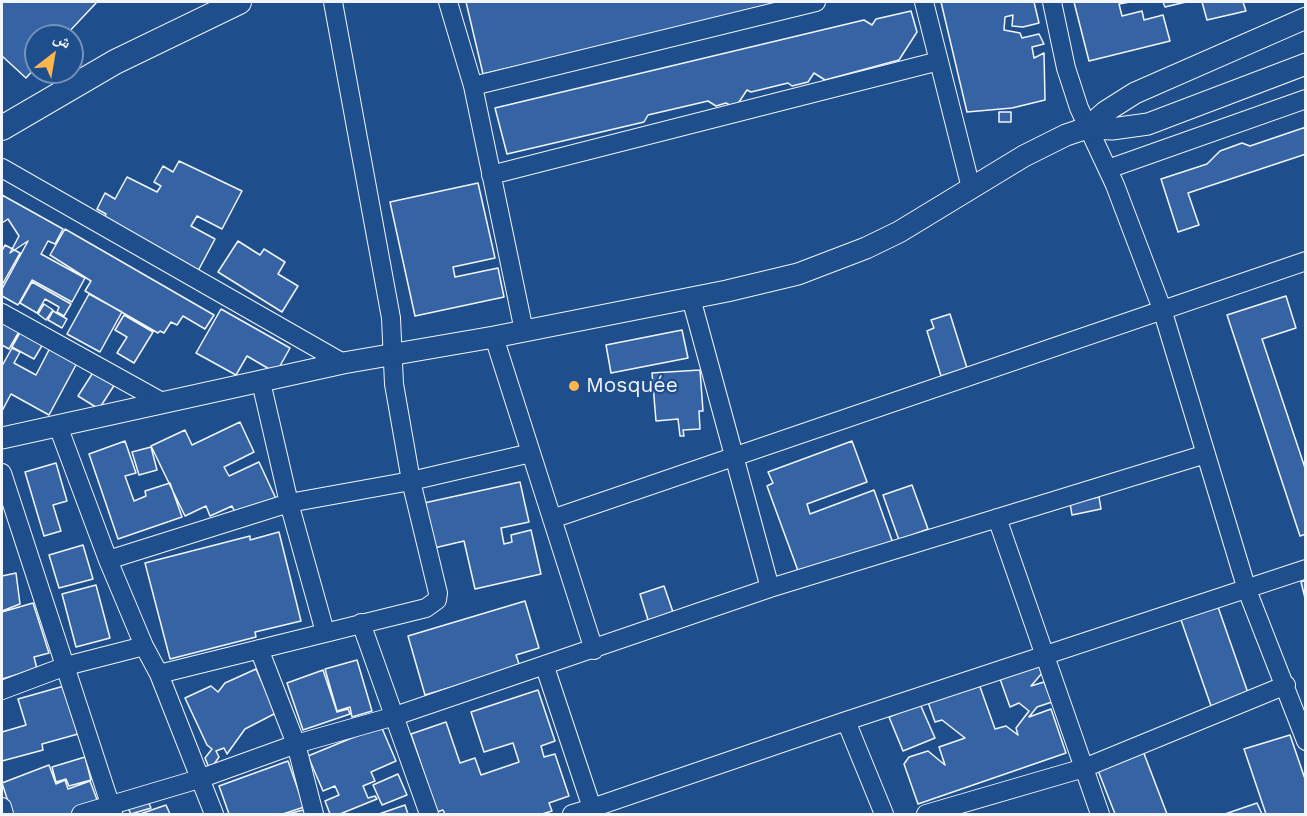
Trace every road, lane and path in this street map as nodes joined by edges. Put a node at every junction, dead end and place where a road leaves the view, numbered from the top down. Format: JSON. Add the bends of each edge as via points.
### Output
{"nodes":[{"id":1,"x":239,"y":2,"type":"edge"},
{"id":2,"x":333,"y":2,"type":"edge"},
{"id":3,"x":448,"y":2,"type":"edge"},
{"id":4,"x":816,"y":2,"type":"edge"},
{"id":5,"x":924,"y":2,"type":"edge"},
{"id":6,"x":1052,"y":2,"type":"edge"},
{"id":7,"x":1305,"y":18,"type":"edge"},
{"id":8,"x":939,"y":61,"type":"junction"},
{"id":9,"x":1305,"y":64,"type":"edge"},
{"id":10,"x":473,"y":86,"type":"junction"},
{"id":11,"x":1305,"y":99,"type":"edge"},
{"id":12,"x":2,"y":128,"type":"edge"},
{"id":13,"x":1087,"y":128,"type":"junction"},
{"id":14,"x":2,"y":168,"type":"edge"},
{"id":15,"x":1108,"y":169,"type":"junction"},
{"id":16,"x":491,"y":175,"type":"junction"},
{"id":17,"x":971,"y":188,"type":"junction"},
{"id":18,"x":1305,"y":261,"type":"edge"},
{"id":19,"x":691,"y":298,"type":"junction"},
{"id":20,"x":1162,"y":309,"type":"junction"},
{"id":21,"x":2,"y":313,"type":"edge"},
{"id":22,"x":524,"y":331,"type":"junction"},
{"id":23,"x":494,"y":337,"type":"junction"},
{"id":24,"x":394,"y":355,"type":"junction"},
{"id":25,"x":343,"y":363,"type":"junction"},
{"id":26,"x":261,"y":382,"type":"junction"},
{"id":27,"x":164,"y":404,"type":"junction"},
{"id":28,"x":58,"y":426,"type":"junction"},
{"id":29,"x":3,"y":437,"type":"edge"},
{"id":30,"x":531,"y":453,"type":"junction"},
{"id":31,"x":1206,"y":454,"type":"junction"},
{"id":32,"x":734,"y":456,"type":"junction"},
{"id":33,"x":2,"y":472,"type":"edge"},
{"id":34,"x":411,"y":481,"type":"junction"},
{"id":35,"x":288,"y":503,"type":"junction"},
{"id":36,"x":998,"y":518,"type":"junction"},
{"id":37,"x":552,"y":519,"type":"junction"},
{"id":38,"x":108,"y":560,"type":"junction"},
{"id":39,"x":1305,"y":569,"type":"edge"},
{"id":40,"x":770,"y":588,"type":"junction"},
{"id":41,"x":1247,"y":590,"type":"junction"},
{"id":42,"x":361,"y":623,"type":"junction"},
{"id":43,"x":325,"y":632,"type":"junction"},
{"id":44,"x":144,"y":646,"type":"junction"},
{"id":45,"x":259,"y":649,"type":"junction"},
{"id":46,"x":594,"y":650,"type":"junction"},
{"id":47,"x":1046,"y":655,"type":"junction"},
{"id":48,"x":66,"y":666,"type":"junction"},
{"id":49,"x":545,"y":667,"type":"junction"},
{"id":50,"x":159,"y":674,"type":"junction"},
{"id":51,"x":1286,"y":685,"type":"junction"},
{"id":52,"x":2,"y":690,"type":"edge"},
{"id":53,"x":395,"y":716,"type":"junction"},
{"id":54,"x":846,"y":721,"type":"junction"},
{"id":55,"x":1305,"y":741,"type":"edge"},
{"id":56,"x":296,"y":744,"type":"junction"},
{"id":57,"x":1084,"y":768,"type":"junction"},
{"id":58,"x":199,"y":779,"type":"junction"},
{"id":59,"x":112,"y":809,"type":"edge"},
{"id":60,"x":593,"y":812,"type":"edge"},
{"id":61,"x":81,"y":814,"type":"edge"},
{"id":62,"x":214,"y":814,"type":"edge"},
{"id":63,"x":314,"y":814,"type":"edge"},
{"id":64,"x":429,"y":814,"type":"edge"},
{"id":65,"x":572,"y":814,"type":"edge"},
{"id":66,"x":884,"y":814,"type":"edge"},
{"id":67,"x":927,"y":814,"type":"edge"},
{"id":68,"x":1101,"y":814,"type":"edge"}],
"edges":[{"from":1,"to":12,"type":"main road","via":[[115,62]]},
{"from":2,"to":24,"type":"street","via":[[392,318]]},
{"from":3,"to":10,"type":"street"},
{"from":4,"to":10,"type":"street"},
{"from":5,"to":8,"type":"street"},
{"from":6,"to":13,"type":"street","via":[[1069,78]]},
{"from":7,"to":13,"type":"street","via":[[1135,93]]},
{"from":8,"to":16,"type":"street"},
{"from":8,"to":17,"type":"street"},
{"from":9,"to":13,"type":"street","via":[[1148,124]]},
{"from":10,"to":16,"type":"street"},
{"from":11,"to":15,"type":"street"},
{"from":13,"to":15,"type":"street"},
{"from":13,"to":17,"type":"street","via":[[1045,145]]},
{"from":14,"to":25,"type":"street"},
{"from":15,"to":20,"type":"street"},
{"from":16,"to":22,"type":"street"},
{"from":17,"to":19,"type":"street","via":[[898,232],[832,262],[762,284]]},
{"from":18,"to":20,"type":"street"},
{"from":19,"to":22,"type":"street"},
{"from":19,"to":32,"type":"street"},
{"from":20,"to":31,"type":"street"},
{"from":20,"to":32,"type":"street"},
{"from":21,"to":27,"type":"street"},
{"from":22,"to":23,"type":"street"},
{"from":23,"to":24,"type":"street"},
{"from":23,"to":30,"type":"street"},
{"from":24,"to":25,"type":"street"},
{"from":24,"to":34,"type":"street","via":[[394,384]]},
{"from":25,"to":26,"type":"street"},
{"from":26,"to":27,"type":"street"},
{"from":26,"to":35,"type":"street"},
{"from":27,"to":28,"type":"street"},
{"from":28,"to":29,"type":"street"},
{"from":28,"to":38,"type":"street"},
{"from":30,"to":34,"type":"street"},
{"from":30,"to":37,"type":"street"},
{"from":31,"to":36,"type":"street"},
{"from":31,"to":41,"type":"street"},
{"from":32,"to":37,"type":"street"},
{"from":32,"to":40,"type":"street"},
{"from":33,"to":48,"type":"street"},
{"from":34,"to":35,"type":"street"},
{"from":34,"to":42,"type":"street","via":[[437,600],[426,608]]},
{"from":35,"to":38,"type":"street"},
{"from":35,"to":43,"type":"street"},
{"from":36,"to":40,"type":"street"},
{"from":36,"to":47,"type":"street"},
{"from":37,"to":46,"type":"street"},
{"from":38,"to":44,"type":"street"},
{"from":39,"to":41,"type":"street"},
{"from":40,"to":46,"type":"street"},
{"from":41,"to":47,"type":"street"},
{"from":41,"to":51,"type":"street"},
{"from":42,"to":43,"type":"street"},
{"from":42,"to":53,"type":"street"},
{"from":43,"to":45,"type":"street"},
{"from":44,"to":48,"type":"street"},
{"from":44,"to":50,"type":"street"},
{"from":45,"to":50,"type":"street"},
{"from":45,"to":56,"type":"street"},
{"from":46,"to":49,"type":"street"},
{"from":47,"to":54,"type":"street"},
{"from":47,"to":57,"type":"street"},
{"from":48,"to":52,"type":"street"},
{"from":48,"to":59,"type":"street"},
{"from":49,"to":53,"type":"street"},
{"from":49,"to":60,"type":"street"},
{"from":50,"to":58,"type":"street"},
{"from":51,"to":55,"type":"street"},
{"from":51,"to":57,"type":"street"},
{"from":53,"to":56,"type":"street"},
{"from":53,"to":64,"type":"street"},
{"from":54,"to":60,"type":"street"},
{"from":54,"to":66,"type":"street"},
{"from":56,"to":58,"type":"street"},
{"from":56,"to":63,"type":"street"},
{"from":57,"to":67,"type":"street"},
{"from":57,"to":68,"type":"street"},
{"from":58,"to":59,"type":"street"},
{"from":58,"to":62,"type":"street"},
{"from":59,"to":61,"type":"street"},
{"from":60,"to":65,"type":"street"}]}
